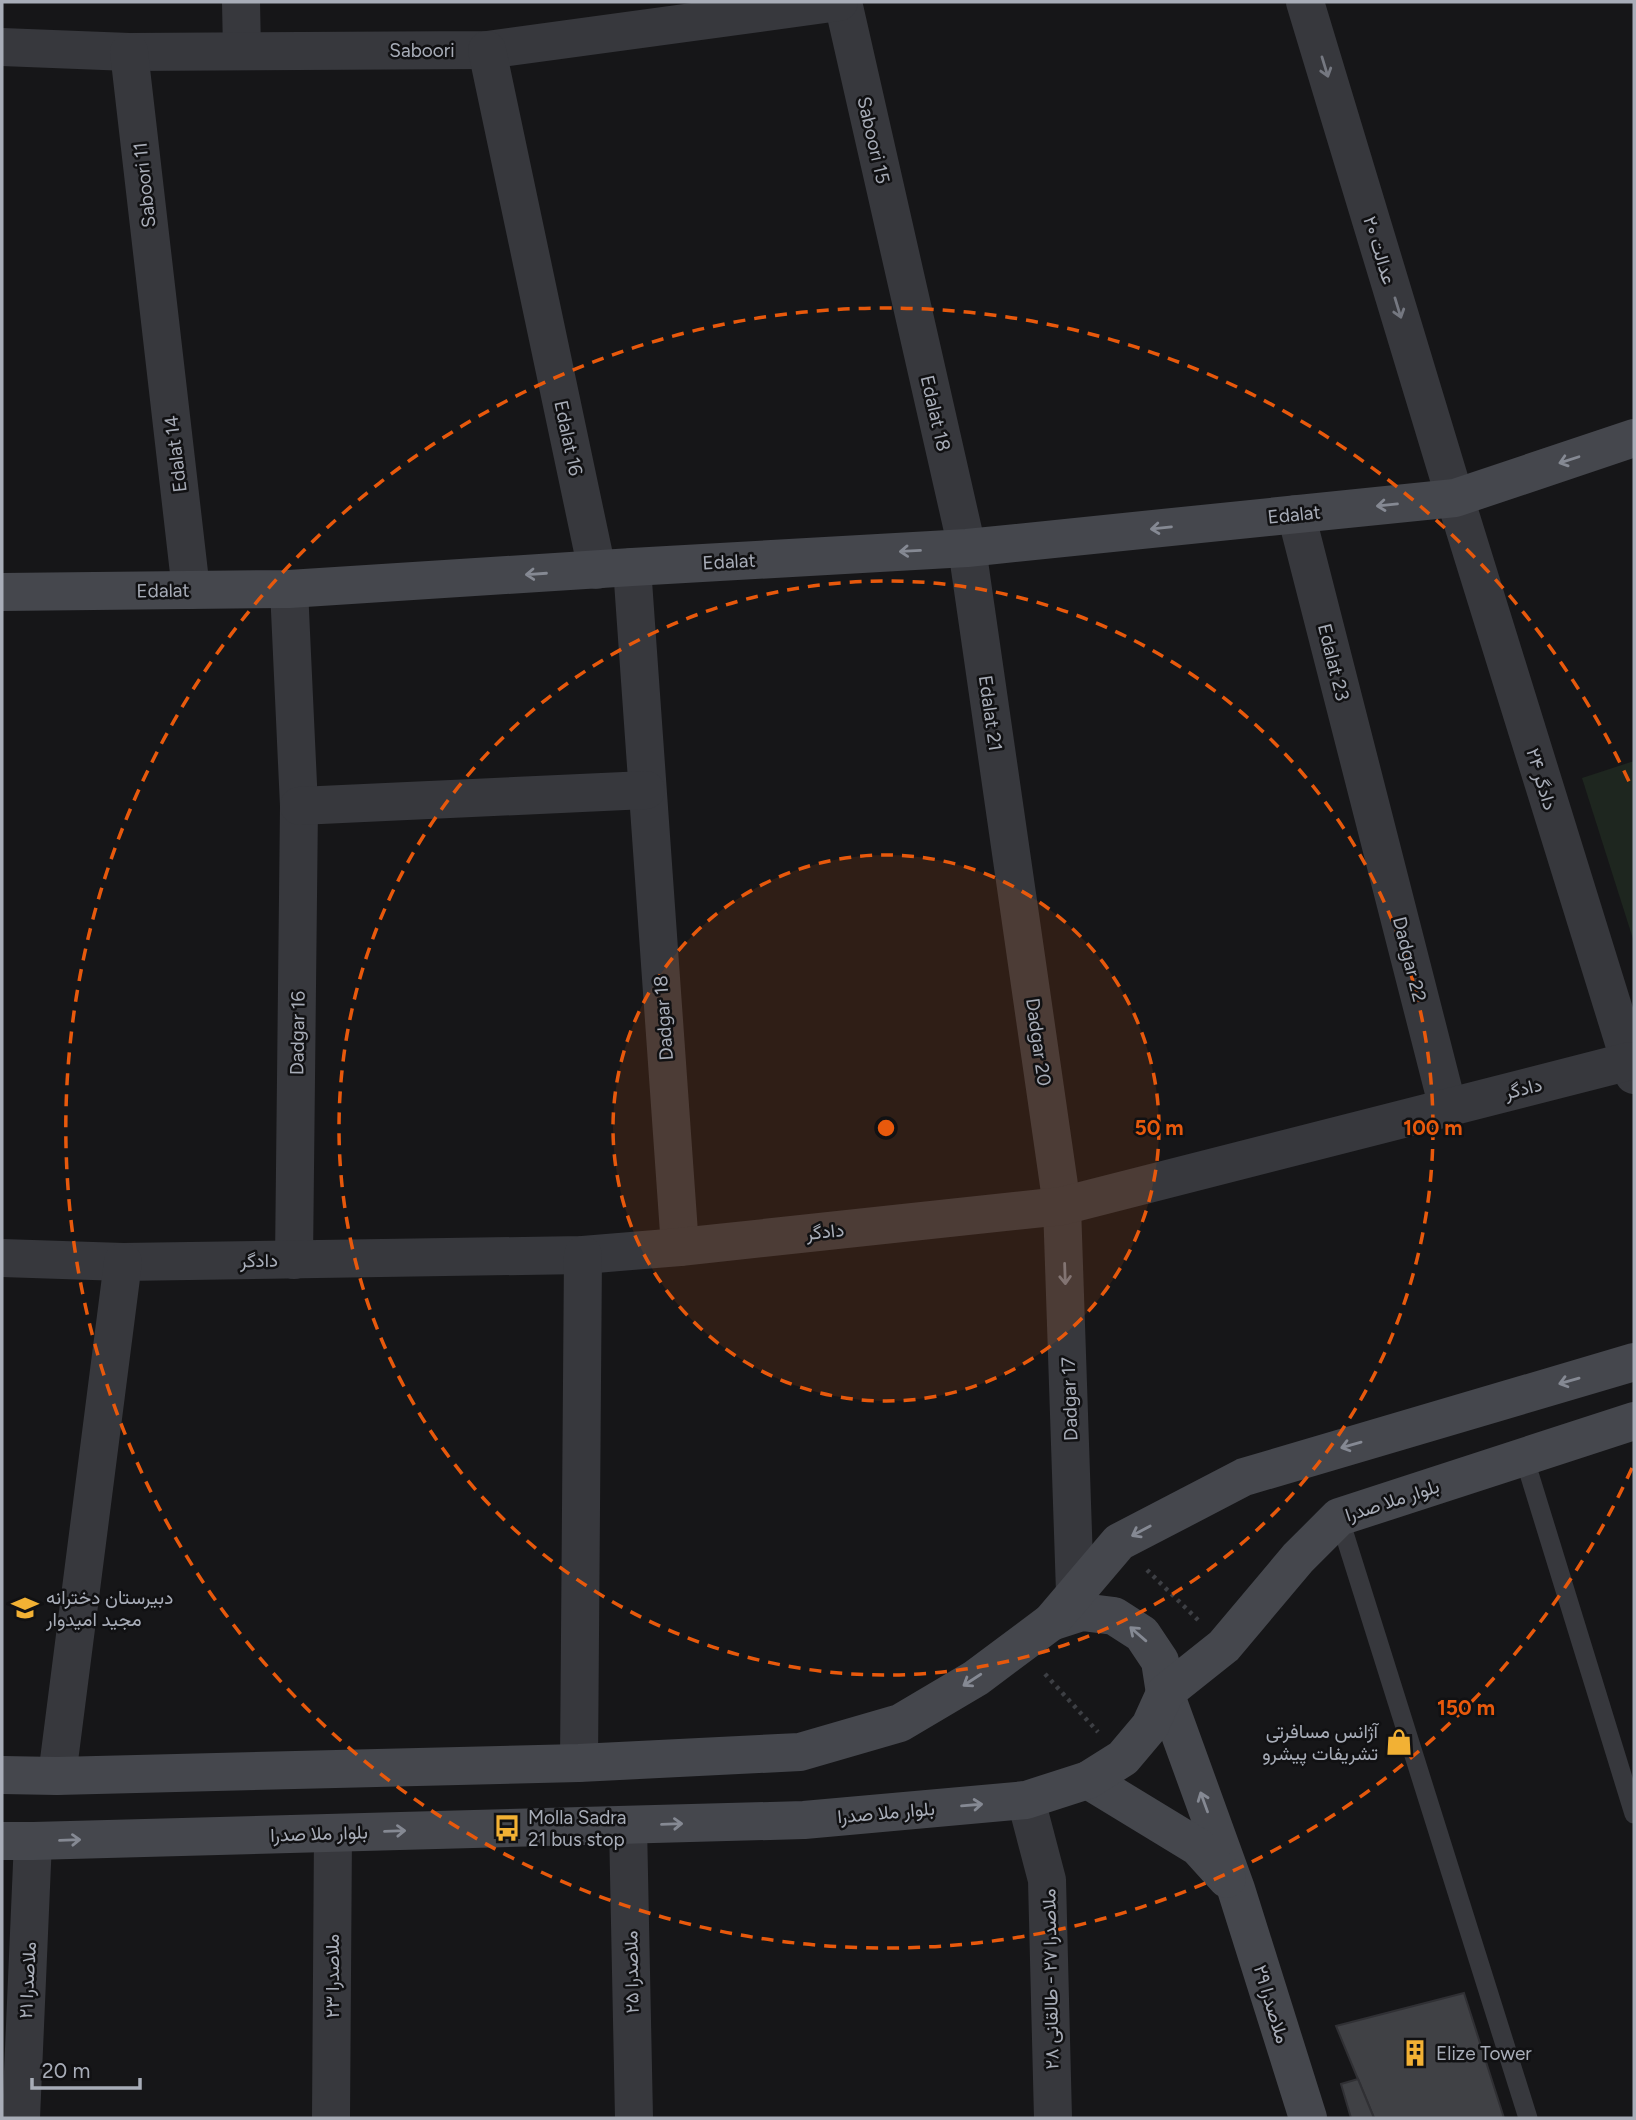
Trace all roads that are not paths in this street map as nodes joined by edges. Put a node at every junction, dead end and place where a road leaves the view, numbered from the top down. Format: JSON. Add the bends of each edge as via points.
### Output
{"nodes":[{"id":1,"x":241,"y":2,"type":"edge"},
{"id":2,"x":841,"y":2,"type":"edge"},
{"id":3,"x":1305,"y":2,"type":"edge"},
{"id":4,"x":711,"y":10,"type":"edge"},
{"id":5,"x":2,"y":47,"type":"edge"},
{"id":6,"x":242,"y":50,"type":"junction"},
{"id":7,"x":487,"y":50,"type":"junction"},
{"id":8,"x":129,"y":52,"type":"junction"},
{"id":9,"x":905,"y":277,"type":"joint"},
{"id":10,"x":160,"y":319,"type":"joint"},
{"id":11,"x":1634,"y":438,"type":"edge"},
{"id":12,"x":1455,"y":498,"type":"junction"},
{"id":13,"x":1296,"y":514,"type":"junction"},
{"id":14,"x":967,"y":548,"type":"junction"},
{"id":15,"x":614,"y":568,"type":"junction"},
{"id":16,"x":289,"y":589,"type":"junction"},
{"id":17,"x":191,"y":590,"type":"junction"},
{"id":18,"x":2,"y":592,"type":"edge"},
{"id":19,"x":646,"y":790,"type":"junction"},
{"id":20,"x":299,"y":806,"type":"junction"},
{"id":21,"x":1372,"y":810,"type":"joint"},
{"id":22,"x":1015,"y":878,"type":"joint"},
{"id":23,"x":1632,"y":1068,"type":"edge"},
{"id":24,"x":1448,"y":1108,"type":"junction"},
{"id":25,"x":1062,"y":1206,"type":"junction"},
{"id":26,"x":680,"y":1247,"type":"junction"},
{"id":27,"x":583,"y":1255,"type":"junction"},
{"id":28,"x":2,"y":1258,"type":"edge"},
{"id":29,"x":294,"y":1260,"type":"junction"},
{"id":30,"x":123,"y":1262,"type":"junction"},
{"id":31,"x":1634,"y":1362,"type":"edge"},
{"id":32,"x":1634,"y":1421,"type":"edge"},
{"id":33,"x":1524,"y":1457,"type":"junction"},
{"id":34,"x":1339,"y":1517,"type":"junction"},
{"id":35,"x":1075,"y":1592,"type":"junction"},
{"id":36,"x":1051,"y":1622,"type":"junction"},
{"id":37,"x":1165,"y":1693,"type":"junction"},
{"id":38,"x":579,"y":1763,"type":"junction"},
{"id":39,"x":2,"y":1775,"type":"edge"},
{"id":40,"x":57,"y":1776,"type":"junction"},
{"id":41,"x":1088,"y":1780,"type":"junction"},
{"id":42,"x":1026,"y":1800,"type":"junction"},
{"id":43,"x":1634,"y":1814,"type":"edge"},
{"id":44,"x":628,"y":1825,"type":"junction"},
{"id":45,"x":333,"y":1833,"type":"junction"},
{"id":46,"x":18,"y":1841,"type":"edge"},
{"id":47,"x":1236,"y":1889,"type":"junction"},
{"id":48,"x":21,"y":2118,"type":"edge"},
{"id":49,"x":331,"y":2118,"type":"edge"},
{"id":50,"x":634,"y":2118,"type":"edge"},
{"id":51,"x":1053,"y":2118,"type":"edge"},
{"id":52,"x":1308,"y":2118,"type":"edge"},
{"id":53,"x":1528,"y":2118,"type":"edge"}],
"edges":[{"from":1,"to":6,"type":"street"},
{"from":2,"to":4,"type":"street","name":"Saboori"},
{"from":2,"to":9,"type":"street","name":"Saboori 15"},
{"from":3,"to":12,"type":"street","name":"عدالت ۲۰","one_way":true},
{"from":4,"to":7,"type":"street","name":"Saboori"},
{"from":5,"to":8,"type":"street","name":"Saboori"},
{"from":6,"to":7,"type":"street","name":"Saboori"},
{"from":6,"to":8,"type":"street","name":"Saboori"},
{"from":7,"to":15,"type":"street","name":"Edalat 16","via":[[541,307]]},
{"from":8,"to":10,"type":"street","name":"Saboori 11"},
{"from":9,"to":14,"type":"street","name":"Edalat 18"},
{"from":10,"to":17,"type":"street","name":"Edalat 14"},
{"from":11,"to":12,"type":"main road","name":"Edalat","one_way":true},
{"from":12,"to":13,"type":"main road","name":"Edalat","one_way":true},
{"from":12,"to":23,"type":"street","name":"دادگر ۲۴"},
{"from":13,"to":14,"type":"main road","name":"Edalat","one_way":true},
{"from":13,"to":21,"type":"street","name":"Edalat 23"},
{"from":14,"to":15,"type":"main road","name":"Edalat","one_way":true},
{"from":14,"to":22,"type":"street","name":"Edalat 21"},
{"from":15,"to":16,"type":"main road","name":"Edalat","one_way":true},
{"from":15,"to":19,"type":"street","name":"Edalat 16"},
{"from":16,"to":17,"type":"main road","name":"Edalat"},
{"from":16,"to":20,"type":"street","name":"Dadgar 16"},
{"from":17,"to":18,"type":"main road","name":"Edalat"},
{"from":19,"to":20,"type":"street"},
{"from":19,"to":26,"type":"street","name":"Dadgar 18"},
{"from":20,"to":29,"type":"street","name":"Dadgar 16"},
{"from":21,"to":24,"type":"street","name":"Dadgar 22"},
{"from":22,"to":25,"type":"street","name":"Dadgar 20"},
{"from":23,"to":24,"type":"street","name":"دادگر"},
{"from":24,"to":25,"type":"street","name":"دادگر"},
{"from":25,"to":26,"type":"street","name":"دادگر"},
{"from":25,"to":35,"type":"street","name":"Dadgar 17","one_way":true},
{"from":26,"to":27,"type":"street","name":"دادگر"},
{"from":27,"to":29,"type":"street","name":"دادگر"},
{"from":27,"to":38,"type":"street"},
{"from":28,"to":30,"type":"street","name":"دادگر"},
{"from":29,"to":30,"type":"street","name":"دادگر"},
{"from":30,"to":40,"type":"street"},
{"from":31,"to":35,"type":"main road","one_way":true,"via":[[1244,1477],[1119,1542]]},
{"from":32,"to":33,"type":"main road","name":"بلوار ملا صدرا"},
{"from":33,"to":34,"type":"main road","name":"بلوار ملا صدرا"},
{"from":33,"to":43,"type":"lane"},
{"from":34,"to":37,"type":"main road","name":"بلوار ملا صدرا","via":[[1224,1646]]},
{"from":34,"to":53,"type":"lane"},
{"from":35,"to":36,"type":"main road"},
{"from":37,"to":36,"type":"main road","name":"ملاصدرا ۲۹","one_way":true,"via":[[1160,1661],[1142,1634],[1114,1616],[1082,1612]]},
{"from":36,"to":38,"type":"main road","one_way":true,"via":[[976,1678],[900,1723],[800,1752]]},
{"from":37,"to":41,"type":"main road","name":"بلوار ملا صدرا","via":[[1150,1726],[1122,1758]]},
{"from":47,"to":37,"type":"main road","name":"ملاصدرا ۲۹","one_way":true},
{"from":38,"to":40,"type":"main road"},
{"from":39,"to":40,"type":"main road"},
{"from":41,"to":42,"type":"main road","name":"بلوار ملا صدرا"},
{"from":41,"to":47,"type":"main road","via":[[1198,1847]]},
{"from":44,"to":42,"type":"main road","name":"بلوار ملا صدرا","one_way":true,"via":[[804,1820]]},
{"from":42,"to":51,"type":"street","name":"ملاصدرا ۲۷ - طالقانی ۲۸","via":[[1048,1880]]},
{"from":45,"to":44,"type":"main road","name":"بلوار ملا صدرا","one_way":true},
{"from":44,"to":50,"type":"street","name":"ملاصدرا ۲۵"},
{"from":46,"to":45,"type":"main road","name":"بلوار ملا صدرا","one_way":true},
{"from":45,"to":49,"type":"street","name":"ملاصدرا ۲۳"},
{"from":46,"to":48,"type":"street","name":"ملاصدرا ۲۱"},
{"from":47,"to":52,"type":"main road","name":"ملاصدرا ۲۹"}]}
